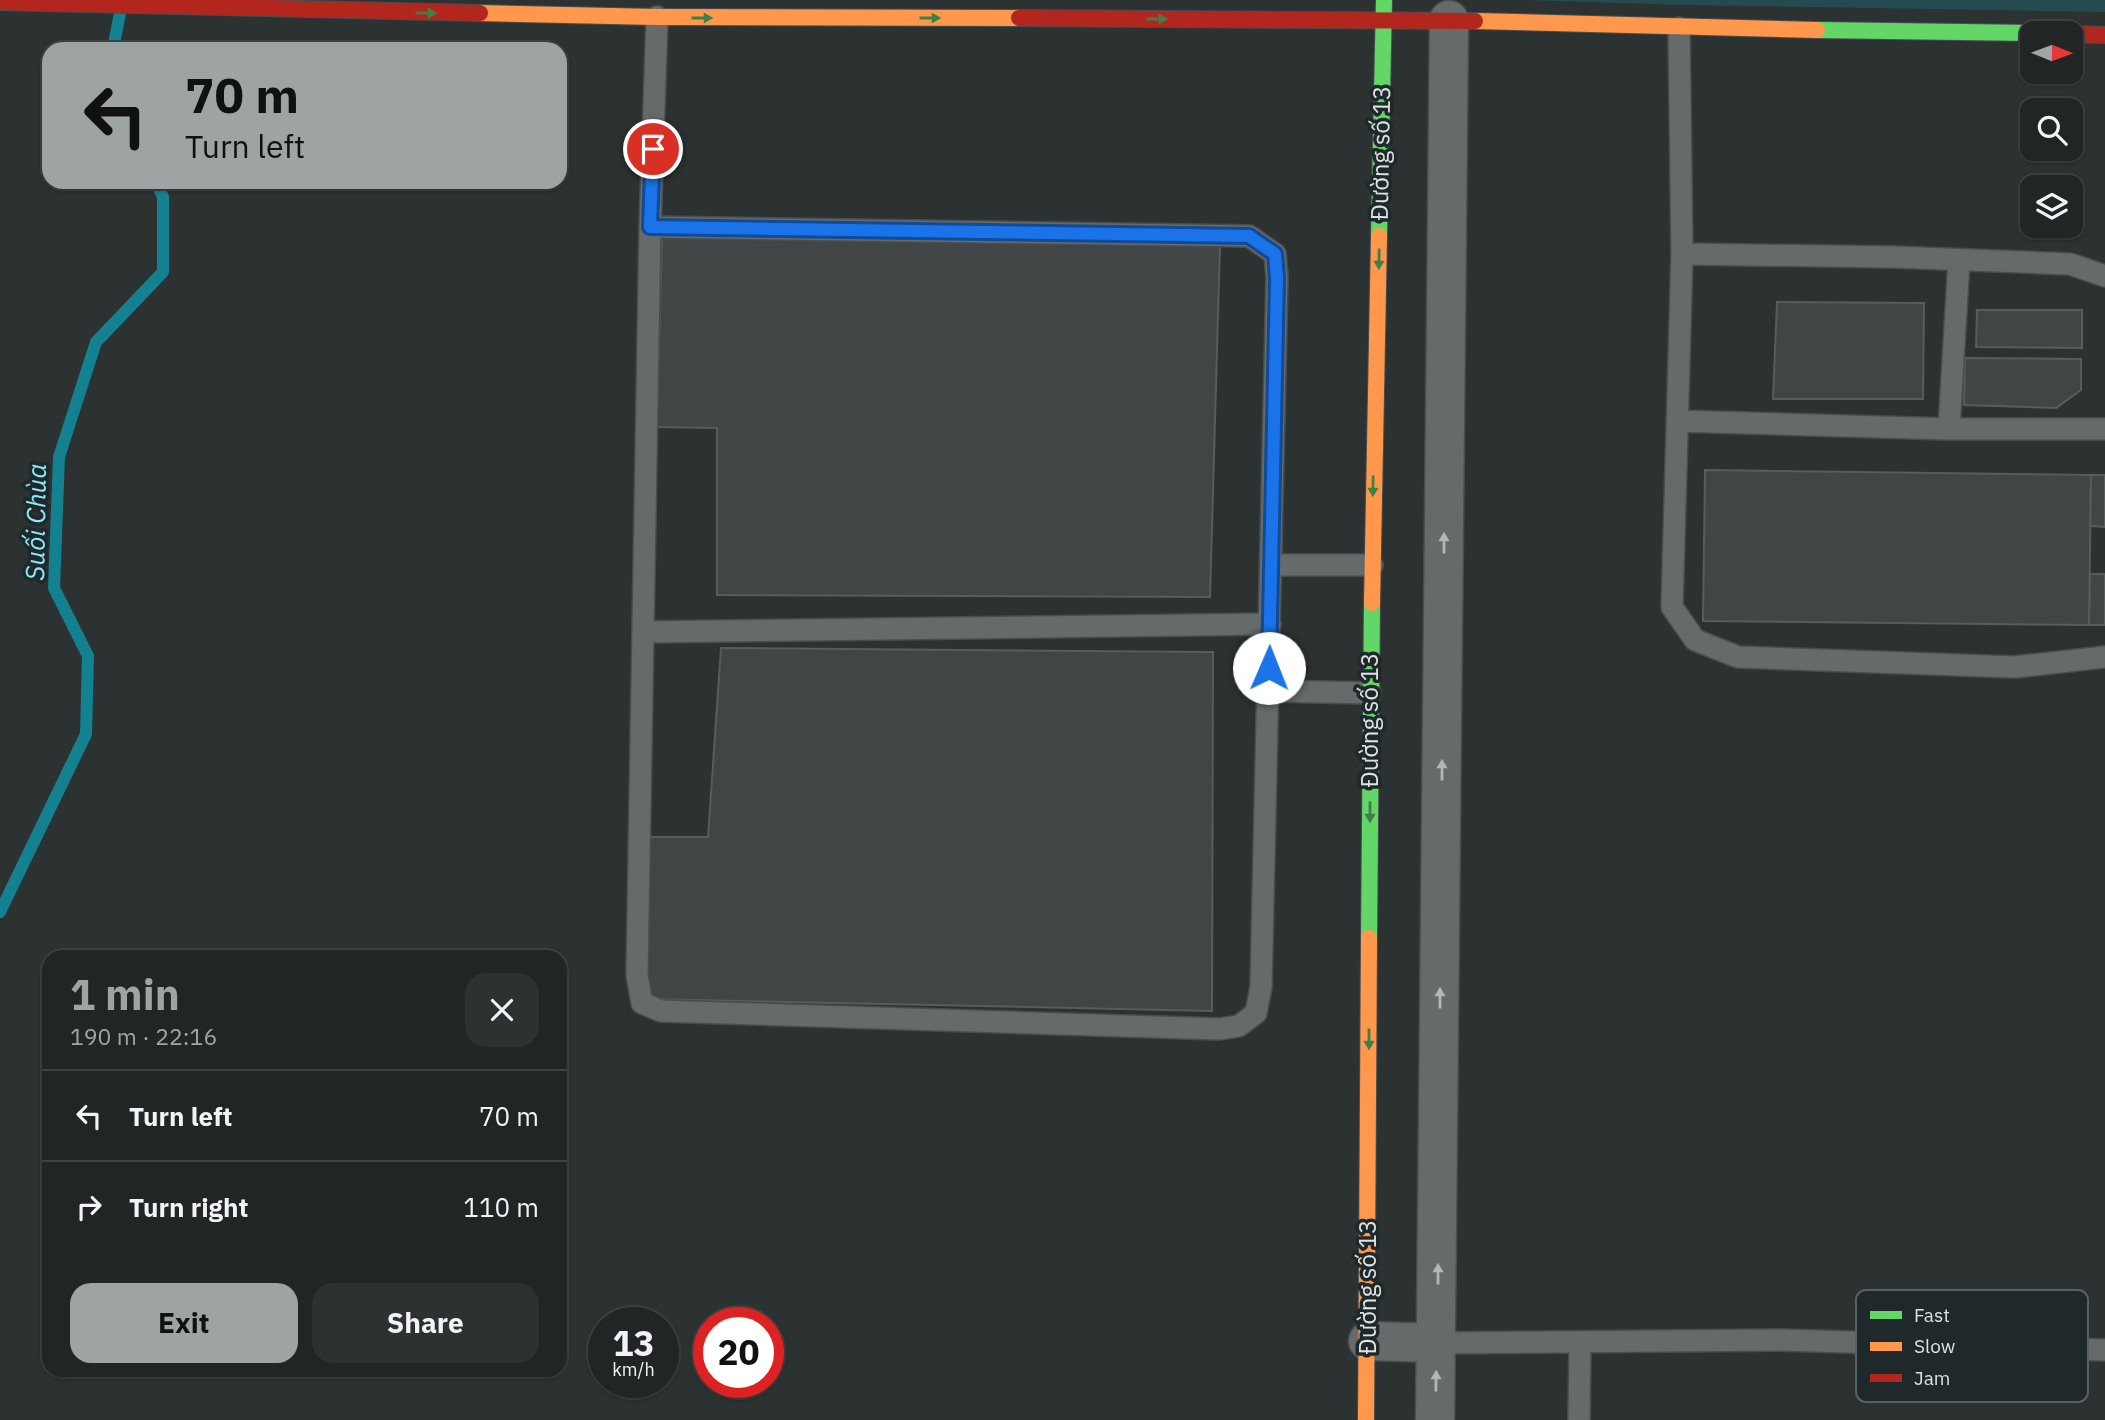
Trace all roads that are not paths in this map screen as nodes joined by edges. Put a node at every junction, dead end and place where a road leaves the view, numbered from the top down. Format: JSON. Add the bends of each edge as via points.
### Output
{"nodes":[{"id":1,"x":1384,"y":0,"type":"edge"},
{"id":2,"x":0,"y":2,"type":"edge"},
{"id":3,"x":1449,"y":10,"type":"edge"},
{"id":4,"x":657,"y":18,"type":"junction"},
{"id":5,"x":1384,"y":19,"type":"junction"},
{"id":6,"x":1679,"y":28,"type":"junction"},
{"id":7,"x":2020,"y":33,"type":"edge"},
{"id":8,"x":2083,"y":34,"type":"edge"},
{"id":9,"x":2105,"y":35,"type":"edge"},
{"id":10,"x":650,"y":227,"type":"junction"},
{"id":11,"x":1682,"y":254,"type":"junction"},
{"id":12,"x":1959,"y":261,"type":"junction"},
{"id":13,"x":2105,"y":276,"type":"edge"},
{"id":14,"x":1677,"y":421,"type":"junction"},
{"id":15,"x":1949,"y":429,"type":"junction"},
{"id":16,"x":2105,"y":429,"type":"edge"},
{"id":17,"x":1271,"y":565,"type":"junction"},
{"id":18,"x":1371,"y":565,"type":"junction"},
{"id":19,"x":1270,"y":624,"type":"junction"},
{"id":20,"x":643,"y":632,"type":"junction"},
{"id":21,"x":2105,"y":657,"type":"edge"},
{"id":22,"x":1268,"y":691,"type":"junction"},
{"id":23,"x":1370,"y":693,"type":"junction"},
{"id":24,"x":1368,"y":1341,"type":"junction"},
{"id":25,"x":1580,"y":1342,"type":"junction"},
{"id":26,"x":1856,"y":1342,"type":"edge"},
{"id":27,"x":1437,"y":1343,"type":"junction"},
{"id":28,"x":1366,"y":1420,"type":"edge"},
{"id":29,"x":1435,"y":1420,"type":"edge"},
{"id":30,"x":1579,"y":1420,"type":"edge"}],
"edges":[{"from":1,"to":5,"type":"street","name":"Đường số 13"},
{"from":2,"to":4,"type":"street","one_way":true},
{"from":3,"to":5,"type":"street"},
{"from":3,"to":6,"type":"street"},
{"from":27,"to":3,"type":"street","one_way":true},
{"from":4,"to":5,"type":"street","one_way":true},
{"from":4,"to":10,"type":"lane"},
{"from":5,"to":18,"type":"street","name":"Đường số 13","one_way":true},
{"from":6,"to":7,"type":"street"},
{"from":6,"to":11,"type":"lane"},
{"from":8,"to":9,"type":"street"},
{"from":10,"to":17,"type":"lane","via":[[1249,236],[1275,254],[1277,278]]},
{"from":10,"to":20,"type":"lane"},
{"from":11,"to":12,"type":"lane"},
{"from":11,"to":14,"type":"lane"},
{"from":12,"to":13,"type":"lane","via":[[2070,264]]},
{"from":12,"to":15,"type":"lane"},
{"from":14,"to":15,"type":"lane"},
{"from":14,"to":21,"type":"lane","via":[[1672,607],[1695,640],[1738,657],[2015,667]]},
{"from":15,"to":16,"type":"lane"},
{"from":17,"to":18,"type":"lane"},
{"from":17,"to":19,"type":"lane"},
{"from":18,"to":23,"type":"street","name":"Đường số 13"},
{"from":19,"to":20,"type":"lane"},
{"from":19,"to":22,"type":"lane"},
{"from":20,"to":22,"type":"lane","via":[[637,975],[642,1003],[660,1011],[1219,1029],[1239,1026],[1256,1013],[1261,987]]},
{"from":22,"to":23,"type":"lane"},
{"from":23,"to":24,"type":"street","name":"Đường số 13","one_way":true},
{"from":24,"to":27,"type":"street"},
{"from":24,"to":28,"type":"street","name":"Đường số 13"},
{"from":25,"to":26,"type":"lane"},
{"from":25,"to":27,"type":"lane"},
{"from":25,"to":30,"type":"lane"},
{"from":29,"to":27,"type":"street","one_way":true}]}
